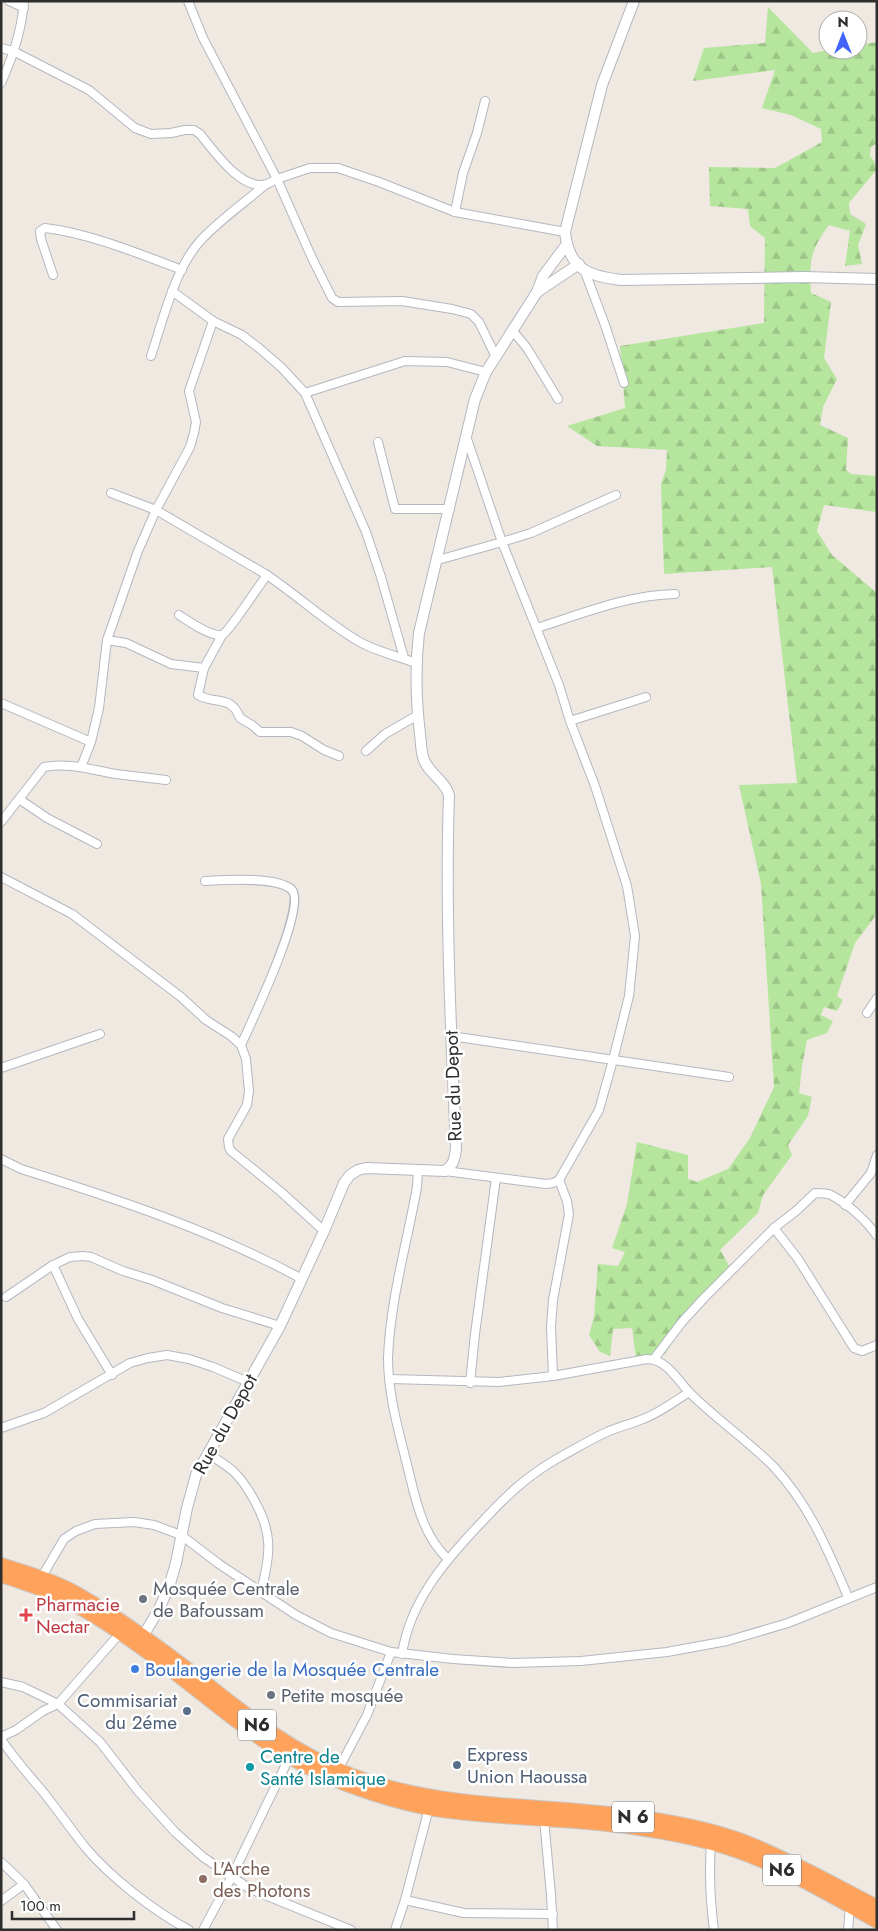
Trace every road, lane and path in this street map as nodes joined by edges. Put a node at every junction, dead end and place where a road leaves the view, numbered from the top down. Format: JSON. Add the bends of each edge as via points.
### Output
{"nodes":[{"id":1,"x":9,"y":1,"type":"edge"},
{"id":2,"x":188,"y":1,"type":"edge"},
{"id":3,"x":634,"y":1,"type":"edge"},
{"id":4,"x":24,"y":5,"type":"edge"},
{"id":5,"x":1,"y":48,"type":"edge"},
{"id":6,"x":13,"y":51,"type":"junction"},
{"id":7,"x":1,"y":83,"type":"edge"},
{"id":8,"x":485,"y":101,"type":"dead end"},
{"id":9,"x":277,"y":179,"type":"junction"},
{"id":10,"x":265,"y":185,"type":"junction"},
{"id":11,"x":455,"y":212,"type":"junction"},
{"id":12,"x":565,"y":232,"type":"junction"},
{"id":13,"x":566,"y":244,"type":"junction"},
{"id":14,"x":578,"y":264,"type":"junction"},
{"id":15,"x":182,"y":270,"type":"junction"},
{"id":16,"x":586,"y":272,"type":"junction"},
{"id":17,"x":53,"y":275,"type":"dead end"},
{"id":18,"x":877,"y":279,"type":"edge"},
{"id":19,"x":172,"y":291,"type":"junction"},
{"id":20,"x":537,"y":292,"type":"junction"},
{"id":21,"x":213,"y":321,"type":"junction"},
{"id":22,"x":512,"y":330,"type":"junction"},
{"id":23,"x":151,"y":356,"type":"dead end"},
{"id":24,"x":496,"y":357,"type":"junction"},
{"id":25,"x":486,"y":372,"type":"junction"},
{"id":26,"x":624,"y":383,"type":"dead end"},
{"id":27,"x":304,"y":393,"type":"junction"},
{"id":28,"x":558,"y":399,"type":"dead end"},
{"id":29,"x":466,"y":436,"type":"junction"},
{"id":30,"x":378,"y":442,"type":"dead end"},
{"id":31,"x":111,"y":493,"type":"dead end"},
{"id":32,"x":616,"y":495,"type":"dead end"},
{"id":33,"x":450,"y":509,"type":"junction"},
{"id":34,"x":156,"y":510,"type":"junction"},
{"id":35,"x":502,"y":542,"type":"junction"},
{"id":36,"x":438,"y":560,"type":"junction"},
{"id":37,"x":267,"y":575,"type":"junction"},
{"id":38,"x":675,"y":594,"type":"dead end"},
{"id":39,"x":179,"y":615,"type":"dead end"},
{"id":40,"x":537,"y":628,"type":"junction"},
{"id":41,"x":222,"y":635,"type":"junction"},
{"id":42,"x":107,"y":640,"type":"junction"},
{"id":43,"x":404,"y":658,"type":"junction"},
{"id":44,"x":416,"y":663,"type":"junction"},
{"id":45,"x":204,"y":668,"type":"junction"},
{"id":46,"x":646,"y":697,"type":"dead end"},
{"id":47,"x":1,"y":703,"type":"edge"},
{"id":48,"x":418,"y":715,"type":"junction"},
{"id":49,"x":570,"y":721,"type":"junction"},
{"id":50,"x":90,"y":742,"type":"junction"},
{"id":51,"x":366,"y":752,"type":"dead end"},
{"id":52,"x":339,"y":756,"type":"dead end"},
{"id":53,"x":81,"y":767,"type":"junction"},
{"id":54,"x":166,"y":780,"type":"dead end"},
{"id":55,"x":19,"y":799,"type":"junction"},
{"id":56,"x":1,"y":822,"type":"edge"},
{"id":57,"x":97,"y":844,"type":"dead end"},
{"id":58,"x":1,"y":877,"type":"edge"},
{"id":59,"x":204,"y":882,"type":"dead end"},
{"id":60,"x":877,"y":998,"type":"edge"},
{"id":61,"x":867,"y":1013,"type":"dead end"},
{"id":62,"x":100,"y":1034,"type":"dead end"},
{"id":63,"x":451,"y":1036,"type":"junction"},
{"id":64,"x":241,"y":1045,"type":"junction"},
{"id":65,"x":613,"y":1060,"type":"junction"},
{"id":66,"x":1,"y":1068,"type":"edge"},
{"id":67,"x":729,"y":1077,"type":"dead end"},
{"id":68,"x":877,"y":1154,"type":"edge"},
{"id":69,"x":1,"y":1160,"type":"edge"},
{"id":70,"x":418,"y":1169,"type":"junction"},
{"id":71,"x":444,"y":1171,"type":"junction"},
{"id":72,"x":496,"y":1178,"type":"junction"},
{"id":73,"x":558,"y":1180,"type":"junction"},
{"id":74,"x":845,"y":1205,"type":"junction"},
{"id":75,"x":774,"y":1228,"type":"junction"},
{"id":76,"x":324,"y":1232,"type":"junction"},
{"id":77,"x":877,"y":1236,"type":"edge"},
{"id":78,"x":53,"y":1265,"type":"junction"},
{"id":79,"x":302,"y":1279,"type":"junction"},
{"id":80,"x":6,"y":1297,"type":"dead end"},
{"id":81,"x":280,"y":1326,"type":"junction"},
{"id":82,"x":877,"y":1345,"type":"edge"},
{"id":83,"x":654,"y":1359,"type":"junction"},
{"id":84,"x":112,"y":1375,"type":"junction"},
{"id":85,"x":553,"y":1376,"type":"junction"},
{"id":86,"x":390,"y":1379,"type":"junction"},
{"id":87,"x":248,"y":1382,"type":"junction"},
{"id":88,"x":470,"y":1383,"type":"junction"},
{"id":89,"x":689,"y":1392,"type":"junction"},
{"id":90,"x":1,"y":1428,"type":"edge"},
{"id":91,"x":207,"y":1453,"type":"junction"},
{"id":92,"x":181,"y":1535,"type":"junction"},
{"id":93,"x":448,"y":1558,"type":"junction"},
{"id":94,"x":1,"y":1564,"type":"edge"},
{"id":95,"x":1,"y":1576,"type":"edge"},
{"id":96,"x":41,"y":1578,"type":"junction"},
{"id":97,"x":877,"y":1587,"type":"edge"},
{"id":98,"x":261,"y":1591,"type":"junction"},
{"id":99,"x":848,"y":1598,"type":"junction"},
{"id":100,"x":124,"y":1630,"type":"junction"},
{"id":101,"x":140,"y":1641,"type":"junction"},
{"id":102,"x":391,"y":1652,"type":"junction"},
{"id":103,"x":402,"y":1654,"type":"junction"},
{"id":104,"x":2,"y":1681,"type":"edge"},
{"id":105,"x":58,"y":1704,"type":"junction"},
{"id":106,"x":1,"y":1738,"type":"edge"},
{"id":107,"x":292,"y":1752,"type":"junction"},
{"id":108,"x":338,"y":1770,"type":"junction"},
{"id":109,"x":429,"y":1808,"type":"junction"},
{"id":110,"x":544,"y":1814,"type":"junction"},
{"id":111,"x":716,"y":1838,"type":"junction"},
{"id":112,"x":1,"y":1862,"type":"edge"},
{"id":113,"x":232,"y":1876,"type":"junction"},
{"id":114,"x":24,"y":1884,"type":"junction"},
{"id":115,"x":405,"y":1900,"type":"junction"},
{"id":116,"x":1,"y":1901,"type":"edge"},
{"id":117,"x":853,"y":1901,"type":"junction"},
{"id":118,"x":877,"y":1906,"type":"edge"},
{"id":119,"x":552,"y":1914,"type":"junction"},
{"id":120,"x":877,"y":1921,"type":"edge"},
{"id":121,"x":57,"y":1930,"type":"edge"},
{"id":122,"x":189,"y":1930,"type":"edge"},
{"id":123,"x":203,"y":1930,"type":"edge"},
{"id":124,"x":351,"y":1930,"type":"edge"},
{"id":125,"x":395,"y":1930,"type":"edge"},
{"id":126,"x":553,"y":1930,"type":"edge"},
{"id":127,"x":714,"y":1930,"type":"edge"},
{"id":128,"x":848,"y":1930,"type":"edge"}],
"edges":[{"from":1,"to":4,"type":"street"},
{"from":2,"to":9,"type":"street","via":[[203,38]]},
{"from":3,"to":12,"type":"street","via":[[602,85]]},
{"from":4,"to":6,"type":"street"},
{"from":5,"to":6,"type":"street"},
{"from":6,"to":7,"type":"street"},
{"from":6,"to":10,"type":"street","via":[[89,90],[135,128],[151,134],[194,130],[235,175],[247,183]]},
{"from":8,"to":11,"type":"street"},
{"from":9,"to":10,"type":"street"},
{"from":9,"to":11,"type":"street","via":[[310,168],[338,168]]},
{"from":9,"to":24,"type":"street","via":[[332,298],[338,302],[402,301],[471,314],[479,322]]},
{"from":10,"to":15,"type":"street","via":[[200,242]]},
{"from":11,"to":12,"type":"street"},
{"from":12,"to":13,"type":"street"},
{"from":13,"to":14,"type":"street"},
{"from":13,"to":20,"type":"street","via":[[543,276]]},
{"from":14,"to":16,"type":"street"},
{"from":14,"to":20,"type":"street"},
{"from":15,"to":17,"type":"street","via":[[93,239],[45,228],[40,231],[41,239]]},
{"from":15,"to":19,"type":"street"},
{"from":16,"to":18,"type":"street","via":[[621,280]]},
{"from":16,"to":26,"type":"street"},
{"from":19,"to":21,"type":"street"},
{"from":19,"to":23,"type":"street"},
{"from":20,"to":22,"type":"street","name":"Rue du Depot"},
{"from":21,"to":27,"type":"street","via":[[242,335],[259,348]]},
{"from":21,"to":34,"type":"street","via":[[189,391],[196,422],[190,447]]},
{"from":22,"to":24,"type":"street","name":"Rue du Depot"},
{"from":22,"to":28,"type":"street"},
{"from":24,"to":25,"type":"street","name":"Rue du Depot"},
{"from":25,"to":27,"type":"street","via":[[447,362],[406,361]]},
{"from":25,"to":29,"type":"street","name":"Rue du Depot"},
{"from":27,"to":43,"type":"street","via":[[366,532]]},
{"from":29,"to":33,"type":"street","name":"Rue du Depot"},
{"from":29,"to":35,"type":"street"},
{"from":30,"to":33,"type":"street","via":[[395,509]]},
{"from":31,"to":34,"type":"street"},
{"from":32,"to":35,"type":"street","via":[[531,533]]},
{"from":33,"to":36,"type":"street","name":"Rue du Depot"},
{"from":34,"to":37,"type":"street"},
{"from":34,"to":42,"type":"street"},
{"from":35,"to":36,"type":"street"},
{"from":35,"to":40,"type":"street"},
{"from":36,"to":44,"type":"street","name":"Rue du Depot"},
{"from":37,"to":41,"type":"street","via":[[229,630]]},
{"from":37,"to":43,"type":"street","via":[[360,642]]},
{"from":38,"to":40,"type":"street","via":[[631,599]]},
{"from":39,"to":41,"type":"street","via":[[210,633]]},
{"from":40,"to":49,"type":"street","via":[[560,684]]},
{"from":41,"to":45,"type":"street"},
{"from":42,"to":45,"type":"street","via":[[126,643],[170,664]]},
{"from":42,"to":50,"type":"street","via":[[99,708]]},
{"from":43,"to":44,"type":"street"},
{"from":44,"to":48,"type":"street","name":"Rue du Depot"},
{"from":45,"to":52,"type":"street","via":[[198,691],[201,697],[227,702],[237,710],[240,718],[260,732],[291,732]]},
{"from":46,"to":49,"type":"street"},
{"from":47,"to":50,"type":"street"},
{"from":48,"to":51,"type":"street","via":[[385,734]]},
{"from":48,"to":63,"type":"street","name":"Rue du Depot","via":[[423,758],[447,787],[449,795],[447,865]]},
{"from":49,"to":65,"type":"street","via":[[627,886],[635,936],[629,996]]},
{"from":50,"to":53,"type":"street"},
{"from":53,"to":54,"type":"street"},
{"from":53,"to":55,"type":"street","via":[[44,767]]},
{"from":55,"to":56,"type":"street"},
{"from":55,"to":57,"type":"street"},
{"from":58,"to":64,"type":"street","via":[[72,914]]},
{"from":59,"to":64,"type":"street","via":[[254,880],[277,884],[291,889],[294,894],[295,902],[284,945]]},
{"from":60,"to":61,"type":"street"},
{"from":62,"to":66,"type":"street"},
{"from":63,"to":65,"type":"street"},
{"from":63,"to":71,"type":"street","name":"Rue du Depot","via":[[456,1148],[451,1167]]},
{"from":64,"to":76,"type":"street","via":[[246,1059],[249,1091],[247,1106],[228,1139],[229,1147]]},
{"from":65,"to":67,"type":"street"},
{"from":65,"to":73,"type":"street","via":[[599,1110]]},
{"from":68,"to":74,"type":"street","via":[[871,1173]]},
{"from":69,"to":79,"type":"street","via":[[149,1212],[245,1250]]},
{"from":70,"to":71,"type":"street","name":"Rue du Depot"},
{"from":70,"to":76,"type":"street","name":"Rue du Depot","via":[[366,1168],[350,1175]]},
{"from":70,"to":86,"type":"street","via":[[391,1323]]},
{"from":71,"to":72,"type":"street"},
{"from":72,"to":73,"type":"street","via":[[546,1184]]},
{"from":72,"to":88,"type":"street"},
{"from":73,"to":85,"type":"street","via":[[569,1214],[553,1300]]},
{"from":74,"to":75,"type":"street","via":[[830,1194],[815,1193]]},
{"from":74,"to":77,"type":"street","via":[[869,1224]]},
{"from":75,"to":82,"type":"street","via":[[798,1259],[854,1348],[862,1351]]},
{"from":75,"to":83,"type":"street","via":[[682,1322]]},
{"from":76,"to":79,"type":"street","name":"Rue du Depot"},
{"from":78,"to":80,"type":"street"},
{"from":78,"to":81,"type":"street","via":[[70,1257],[92,1257],[222,1308]]},
{"from":78,"to":84,"type":"street","via":[[78,1319]]},
{"from":79,"to":81,"type":"street","name":"Rue du Depot"},
{"from":81,"to":87,"type":"street","name":"Rue du Depot"},
{"from":83,"to":85,"type":"street"},
{"from":83,"to":89,"type":"street","via":[[680,1379]]},
{"from":84,"to":87,"type":"street","via":[[130,1363],[167,1355],[213,1366]]},
{"from":84,"to":90,"type":"street","via":[[44,1413]]},
{"from":85,"to":88,"type":"street"},
{"from":86,"to":88,"type":"street"},
{"from":86,"to":93,"type":"street","via":[[396,1422],[418,1505],[437,1549]]},
{"from":87,"to":91,"type":"street","name":"Rue du Depot"},
{"from":89,"to":93,"type":"street","via":[[644,1419],[608,1432],[531,1474]]},
{"from":89,"to":99,"type":"street","via":[[768,1461],[803,1503],[823,1538]]},
{"from":91,"to":92,"type":"street","name":"Rue du Depot","via":[[196,1475]]},
{"from":91,"to":98,"type":"street","via":[[235,1473],[264,1516],[269,1541]]},
{"from":92,"to":96,"type":"street","via":[[134,1522],[96,1524],[64,1539]]},
{"from":92,"to":98,"type":"street"},
{"from":92,"to":101,"type":"street","name":"Rue du Depot","via":[[169,1587]]},
{"from":93,"to":103,"type":"street","via":[[422,1596],[410,1621]]},
{"from":94,"to":96,"type":"highway","number":"N6"},
{"from":95,"to":100,"type":"highway","number":"N6","via":[[68,1601]]},
{"from":96,"to":100,"type":"highway","number":"N6","via":[[78,1594]]},
{"from":97,"to":99,"type":"street"},
{"from":98,"to":102,"type":"street","via":[[296,1615],[331,1632]]},
{"from":99,"to":103,"type":"street","via":[[788,1623],[667,1652],[581,1661],[512,1663]]},
{"from":100,"to":101,"type":"highway","number":"N6"},
{"from":100,"to":105,"type":"street"},
{"from":101,"to":107,"type":"highway","number":"N6","via":[[250,1732]]},
{"from":102,"to":103,"type":"street"},
{"from":102,"to":108,"type":"street","via":[[367,1715]]},
{"from":104,"to":105,"type":"street"},
{"from":105,"to":106,"type":"street"},
{"from":105,"to":113,"type":"street","via":[[100,1742],[175,1832],[203,1857]]},
{"from":106,"to":122,"type":"street","via":[[10,1754],[86,1848],[124,1885],[168,1919]]},
{"from":107,"to":108,"type":"highway","number":"N6"},
{"from":107,"to":109,"type":"highway","number":"N6","via":[[348,1785]]},
{"from":107,"to":113,"type":"street"},
{"from":108,"to":110,"type":"highway","number":"N6","via":[[431,1798]]},
{"from":109,"to":110,"type":"highway","number":"N6","via":[[473,1814]]},
{"from":109,"to":115,"type":"street"},
{"from":110,"to":111,"type":"highway","number":"N 6","via":[[610,1824],[648,1824]]},
{"from":110,"to":119,"type":"street"},
{"from":111,"to":117,"type":"highway","number":"N6"},
{"from":111,"to":127,"type":"street","via":[[710,1890]]},
{"from":112,"to":114,"type":"street"},
{"from":113,"to":123,"type":"street"},
{"from":113,"to":124,"type":"street","via":[[250,1889]]},
{"from":114,"to":116,"type":"street"},
{"from":114,"to":121,"type":"street"},
{"from":115,"to":119,"type":"street","via":[[464,1913]]},
{"from":115,"to":125,"type":"street"},
{"from":117,"to":118,"type":"highway","number":"N6"},
{"from":117,"to":120,"type":"highway","number":"N6"},
{"from":117,"to":128,"type":"street"},
{"from":119,"to":126,"type":"street"}]}
